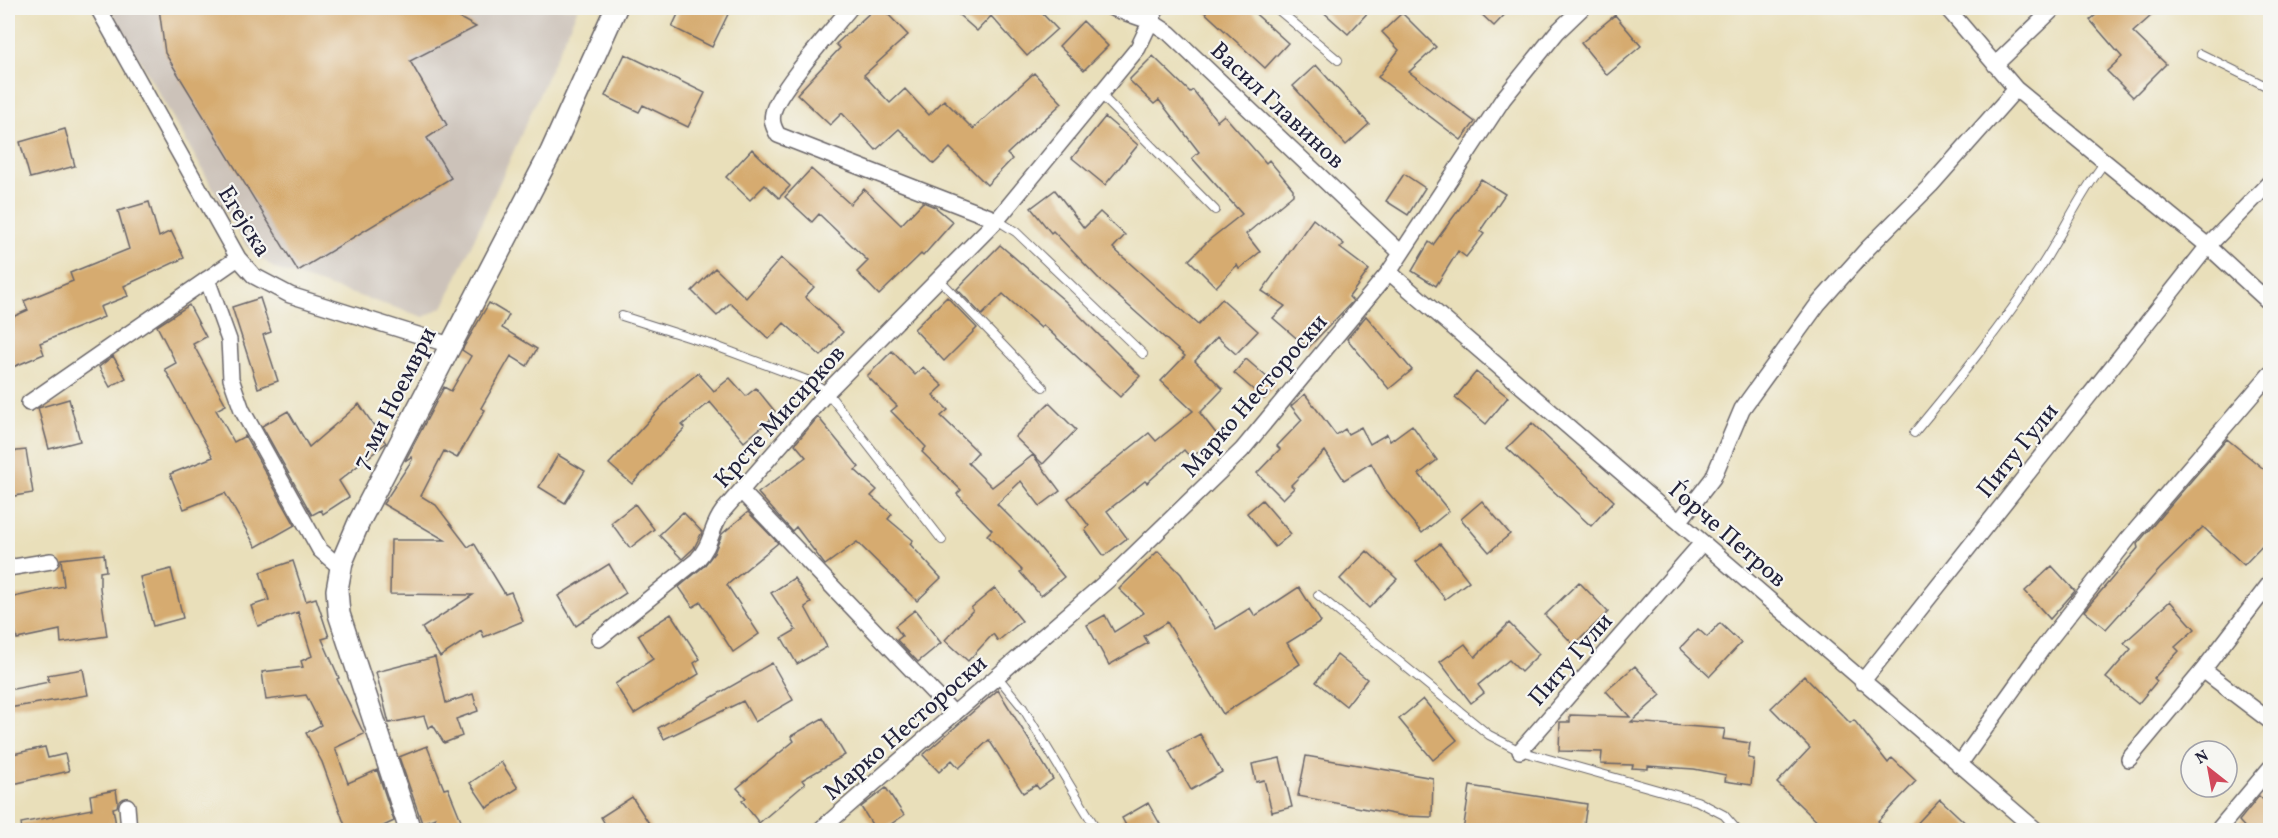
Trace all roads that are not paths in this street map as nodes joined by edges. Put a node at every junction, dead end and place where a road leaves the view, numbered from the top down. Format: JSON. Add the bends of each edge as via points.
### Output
{"nodes":[{"id":1,"x":98,"y":8,"type":"edge"},
{"id":2,"x":616,"y":8,"type":"edge"},
{"id":3,"x":850,"y":8,"type":"edge"},
{"id":4,"x":1112,"y":8,"type":"edge"},
{"id":5,"x":1276,"y":8,"type":"edge"},
{"id":6,"x":1582,"y":8,"type":"edge"},
{"id":7,"x":1947,"y":8,"type":"edge"},
{"id":8,"x":2054,"y":8,"type":"edge"},
{"id":9,"x":1155,"y":15,"type":"edge"},
{"id":10,"x":2201,"y":54,"type":"dead end"},
{"id":11,"x":1338,"y":60,"type":"dead end"},
{"id":12,"x":1995,"y":65,"type":"junction"},
{"id":13,"x":2271,"y":88,"type":"edge"},
{"id":14,"x":2016,"y":89,"type":"junction"},
{"id":15,"x":1100,"y":94,"type":"junction"},
{"id":16,"x":2105,"y":162,"type":"junction"},
{"id":17,"x":2271,"y":182,"type":"edge"},
{"id":18,"x":1215,"y":210,"type":"dead end"},
{"id":19,"x":997,"y":220,"type":"junction"},
{"id":20,"x":2208,"y":246,"type":"junction"},
{"id":21,"x":1401,"y":253,"type":"junction"},
{"id":22,"x":238,"y":258,"type":"junction"},
{"id":23,"x":1389,"y":272,"type":"junction"},
{"id":24,"x":207,"y":279,"type":"junction"},
{"id":25,"x":939,"y":279,"type":"junction"},
{"id":26,"x":2271,"y":303,"type":"edge"},
{"id":27,"x":622,"y":316,"type":"dead end"},
{"id":28,"x":450,"y":345,"type":"junction"},
{"id":29,"x":1143,"y":354,"type":"dead end"},
{"id":30,"x":2271,"y":374,"type":"edge"},
{"id":31,"x":1043,"y":387,"type":"dead end"},
{"id":32,"x":827,"y":392,"type":"junction"},
{"id":33,"x":29,"y":403,"type":"dead end"},
{"id":34,"x":1914,"y":433,"type":"dead end"},
{"id":35,"x":742,"y":492,"type":"junction"},
{"id":36,"x":1679,"y":522,"type":"junction"},
{"id":37,"x":942,"y":540,"type":"dead end"},
{"id":38,"x":1702,"y":543,"type":"junction"},
{"id":39,"x":51,"y":561,"type":"dead end"},
{"id":40,"x":8,"y":568,"type":"edge"},
{"id":41,"x":341,"y":568,"type":"junction"},
{"id":42,"x":2271,"y":583,"type":"edge"},
{"id":43,"x":1318,"y":595,"type":"dead end"},
{"id":44,"x":599,"y":639,"type":"dead end"},
{"id":45,"x":2203,"y":670,"type":"junction"},
{"id":46,"x":997,"y":676,"type":"junction"},
{"id":47,"x":1862,"y":682,"type":"junction"},
{"id":48,"x":954,"y":714,"type":"junction"},
{"id":49,"x":2271,"y":721,"type":"edge"},
{"id":50,"x":1520,"y":751,"type":"junction"},
{"id":51,"x":2129,"y":759,"type":"dead end"},
{"id":52,"x":1959,"y":765,"type":"junction"},
{"id":53,"x":2271,"y":768,"type":"edge"},
{"id":54,"x":127,"y":806,"type":"dead end"},
{"id":55,"x":129,"y":831,"type":"edge"},
{"id":56,"x":410,"y":831,"type":"edge"},
{"id":57,"x":820,"y":831,"type":"edge"},
{"id":58,"x":1097,"y":831,"type":"edge"},
{"id":59,"x":1737,"y":831,"type":"edge"},
{"id":60,"x":2036,"y":831,"type":"edge"},
{"id":61,"x":2218,"y":831,"type":"edge"}],
"edges":[{"from":1,"to":22,"type":"street","name":"Егејска"},
{"from":2,"to":28,"type":"street","name":"7-ми Ноември","via":[[551,152]]},
{"from":3,"to":19,"type":"street","via":[[773,111],[778,135]]},
{"from":4,"to":9,"type":"street","name":"Васил Главинов"},
{"from":5,"to":11,"type":"lane"},
{"from":6,"to":21,"type":"street","name":"Марко Нестороски","via":[[1557,32],[1503,99]]},
{"from":7,"to":12,"type":"street"},
{"from":8,"to":12,"type":"street"},
{"from":9,"to":15,"type":"street","name":"Крсте Мисирков","via":[[1138,48]]},
{"from":9,"to":21,"type":"street","name":"Васил Главинов","via":[[1169,33]]},
{"from":10,"to":13,"type":"lane"},
{"from":12,"to":14,"type":"street"},
{"from":14,"to":16,"type":"street"},
{"from":14,"to":36,"type":"street","via":[[1818,304],[1742,409],[1713,478]]},
{"from":15,"to":18,"type":"lane"},
{"from":15,"to":19,"type":"street","name":"Крсте Мисирков"},
{"from":16,"to":20,"type":"street"},
{"from":16,"to":34,"type":"lane","via":[[2083,190],[2041,267],[2008,315]]},
{"from":17,"to":20,"type":"street","name":"Питу Гули"},
{"from":19,"to":25,"type":"street","name":"Крсте Мисирков"},
{"from":19,"to":29,"type":"lane","via":[[1016,232]]},
{"from":20,"to":26,"type":"street"},
{"from":20,"to":47,"type":"street","name":"Питу Гули"},
{"from":21,"to":23,"type":"street","name":"Марко Нестороски"},
{"from":22,"to":24,"type":"street"},
{"from":22,"to":28,"type":"street","name":"Егејска","via":[[254,276],[290,295]]},
{"from":23,"to":36,"type":"street","name":"Ѓорче Петров"},
{"from":23,"to":46,"type":"street","name":"Марко Нестороски","via":[[1242,450],[1108,580]]},
{"from":24,"to":33,"type":"street"},
{"from":24,"to":41,"type":"street","via":[[229,340],[231,379],[242,410],[320,550]]},
{"from":25,"to":31,"type":"lane"},
{"from":25,"to":32,"type":"street","name":"Крсте Мисирков"},
{"from":27,"to":32,"type":"lane","via":[[710,344],[812,382]]},
{"from":28,"to":41,"type":"street","name":"7-ми Ноември","via":[[359,522]]},
{"from":30,"to":52,"type":"street","via":[[2129,538],[2042,649]]},
{"from":32,"to":35,"type":"street","name":"Крсте Мисирков"},
{"from":32,"to":37,"type":"lane"},
{"from":35,"to":44,"type":"street","name":"Крсте Мисирков","via":[[714,524],[708,548],[697,560]]},
{"from":35,"to":48,"type":"street"},
{"from":36,"to":38,"type":"street","name":"Ѓорче Петров"},
{"from":38,"to":47,"type":"street","name":"Ѓорче Петров"},
{"from":38,"to":50,"type":"street","name":"Питу Гули"},
{"from":39,"to":40,"type":"street"},
{"from":41,"to":56,"type":"street","name":"7-ми Ноември","via":[[337,590],[339,614]]},
{"from":42,"to":45,"type":"street"},
{"from":43,"to":50,"type":"lane","via":[[1489,735]]},
{"from":45,"to":49,"type":"street"},
{"from":45,"to":51,"type":"street"},
{"from":46,"to":48,"type":"street","name":"Марко Нестороски"},
{"from":46,"to":58,"type":"lane","via":[[1023,708]]},
{"from":47,"to":52,"type":"street","name":"Ѓорче Петров"},
{"from":48,"to":57,"type":"street","name":"Марко Нестороски"},
{"from":50,"to":59,"type":"lane","via":[[1697,801],[1724,815]]},
{"from":52,"to":60,"type":"street","name":"Ѓорче Петров"},
{"from":53,"to":61,"type":"street"},
{"from":54,"to":55,"type":"street"}]}
